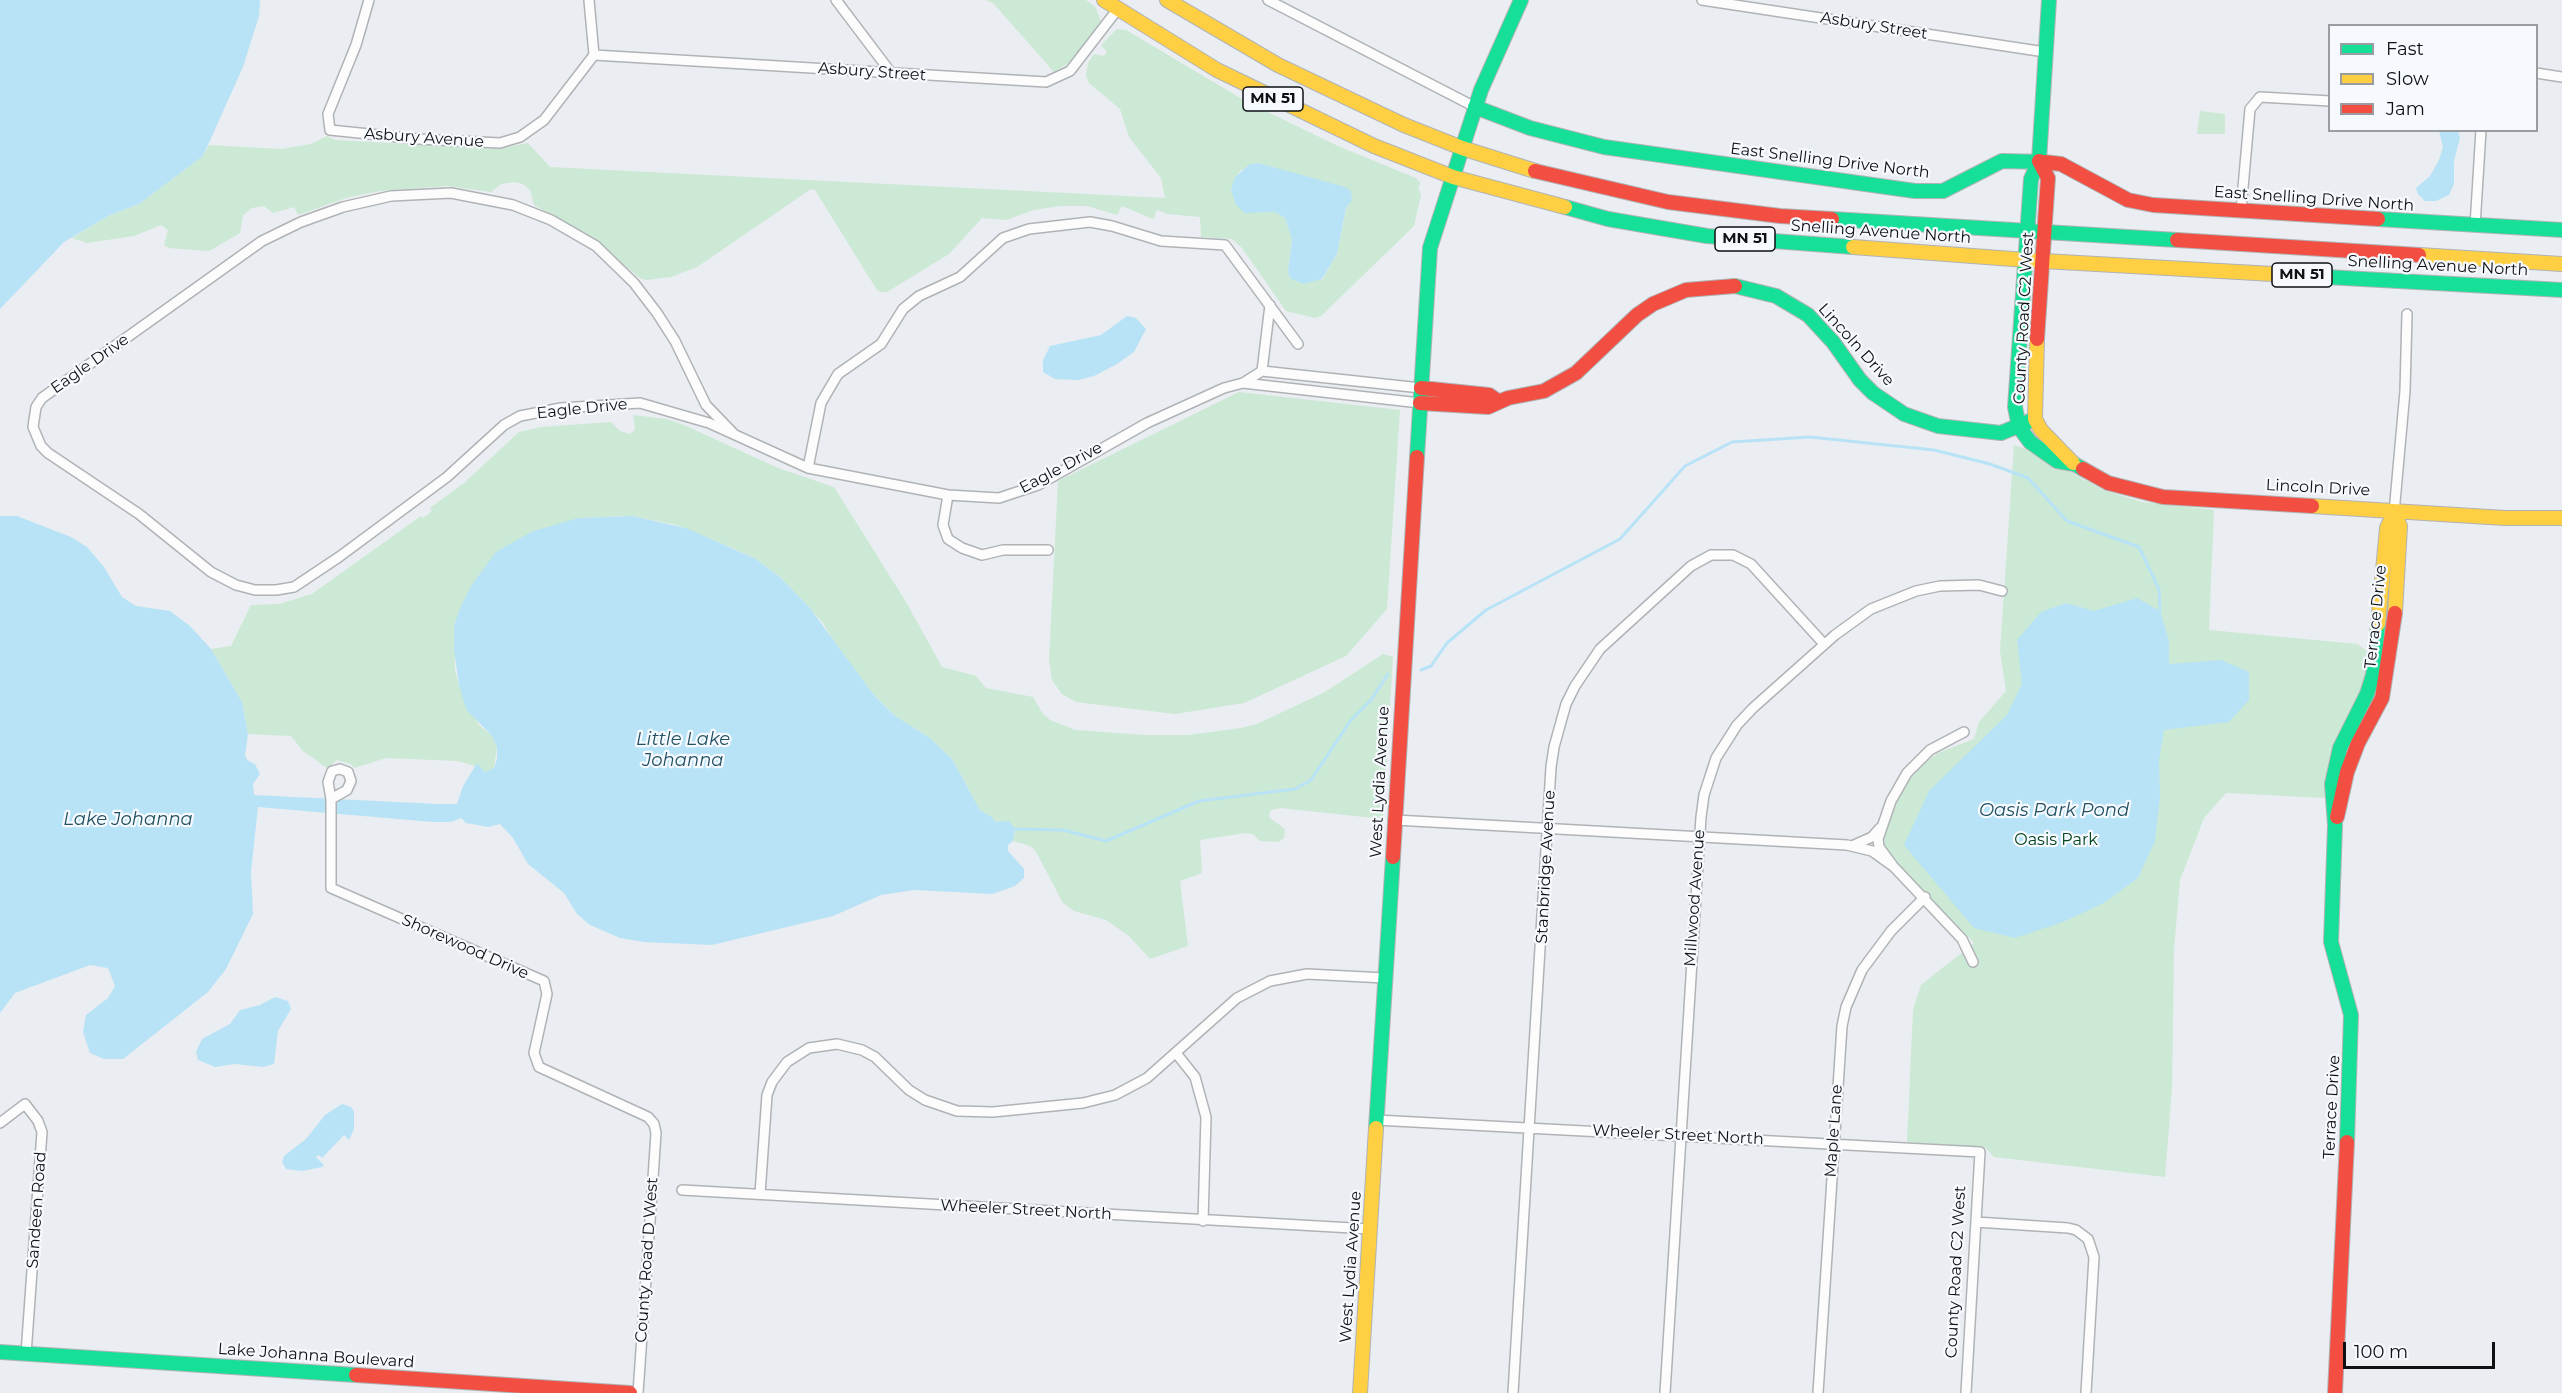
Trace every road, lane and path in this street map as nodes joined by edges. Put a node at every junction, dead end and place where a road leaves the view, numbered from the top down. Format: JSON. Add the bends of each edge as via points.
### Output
{"nodes":[{"id":1,"x":369,"y":0,"type":"edge"},
{"id":2,"x":589,"y":0,"type":"edge"},
{"id":3,"x":836,"y":0,"type":"edge"},
{"id":4,"x":1104,"y":0,"type":"edge"},
{"id":5,"x":1167,"y":0,"type":"edge"},
{"id":6,"x":1268,"y":0,"type":"edge"},
{"id":7,"x":1521,"y":0,"type":"edge"},
{"id":8,"x":1702,"y":0,"type":"edge"},
{"id":9,"x":2049,"y":0,"type":"edge"},
{"id":10,"x":1117,"y":10,"type":"junction"},
{"id":11,"x":2045,"y":52,"type":"junction"},
{"id":12,"x":594,"y":55,"type":"junction"},
{"id":13,"x":2538,"y":73,"type":"edge"},
{"id":14,"x":892,"y":74,"type":"junction"},
{"id":15,"x":2562,"y":77,"type":"edge"},
{"id":16,"x":2328,"y":101,"type":"edge"},
{"id":17,"x":1475,"y":107,"type":"junction"},
{"id":18,"x":2481,"y":132,"type":"edge"},
{"id":19,"x":1462,"y":148,"type":"junction"},
{"id":20,"x":2039,"y":161,"type":"junction"},
{"id":21,"x":1453,"y":177,"type":"junction"},
{"id":22,"x":2241,"y":210,"type":"junction"},
{"id":23,"x":2475,"y":226,"type":"junction"},
{"id":24,"x":2562,"y":230,"type":"edge"},
{"id":25,"x":2028,"y":233,"type":"junction"},
{"id":26,"x":2045,"y":234,"type":"junction"},
{"id":27,"x":2026,"y":260,"type":"junction"},
{"id":28,"x":2043,"y":261,"type":"junction"},
{"id":29,"x":2562,"y":264,"type":"edge"},
{"id":30,"x":2562,"y":290,"type":"edge"},
{"id":31,"x":1270,"y":305,"type":"junction"},
{"id":32,"x":2407,"y":315,"type":"dead end"},
{"id":33,"x":1299,"y":344,"type":"dead end"},
{"id":34,"x":1262,"y":371,"type":"junction"},
{"id":35,"x":1243,"y":383,"type":"junction"},
{"id":36,"x":1421,"y":388,"type":"junction"},
{"id":37,"x":1498,"y":401,"type":"junction"},
{"id":38,"x":1420,"y":403,"type":"junction"},
{"id":39,"x":706,"y":405,"type":"junction"},
{"id":40,"x":692,"y":417,"type":"junction"},
{"id":41,"x":2035,"y":419,"type":"junction"},
{"id":42,"x":2019,"y":427,"type":"junction"},
{"id":43,"x":733,"y":433,"type":"junction"},
{"id":44,"x":2074,"y":464,"type":"junction"},
{"id":45,"x":808,"y":468,"type":"junction"},
{"id":46,"x":948,"y":495,"type":"junction"},
{"id":47,"x":2394,"y":511,"type":"junction"},
{"id":48,"x":2562,"y":518,"type":"edge"},
{"id":49,"x":1048,"y":550,"type":"dead end"},
{"id":50,"x":2002,"y":591,"type":"dead end"},
{"id":51,"x":1824,"y":644,"type":"junction"},
{"id":52,"x":1964,"y":732,"type":"dead end"},
{"id":53,"x":331,"y":799,"type":"dead end"},
{"id":54,"x":1395,"y":820,"type":"junction"},
{"id":55,"x":1884,"y":821,"type":"junction"},
{"id":56,"x":1548,"y":828,"type":"junction"},
{"id":57,"x":1699,"y":837,"type":"junction"},
{"id":58,"x":1847,"y":845,"type":"junction"},
{"id":59,"x":1893,"y":866,"type":"junction"},
{"id":60,"x":1925,"y":897,"type":"junction"},
{"id":61,"x":1973,"y":962,"type":"dead end"},
{"id":62,"x":1385,"y":978,"type":"junction"},
{"id":63,"x":1176,"y":1053,"type":"junction"},
{"id":64,"x":1376,"y":1120,"type":"junction"},
{"id":65,"x":0,"y":1123,"type":"edge"},
{"id":66,"x":655,"y":1127,"type":"joint"},
{"id":67,"x":1530,"y":1127,"type":"junction"},
{"id":68,"x":1680,"y":1135,"type":"junction"},
{"id":69,"x":1833,"y":1144,"type":"junction"},
{"id":70,"x":1980,"y":1152,"type":"joint"},
{"id":71,"x":682,"y":1190,"type":"dead end"},
{"id":72,"x":760,"y":1194,"type":"junction"},
{"id":73,"x":1203,"y":1221,"type":"junction"},
{"id":74,"x":1976,"y":1222,"type":"junction"},
{"id":75,"x":1370,"y":1229,"type":"junction"},
{"id":76,"x":0,"y":1352,"type":"edge"},
{"id":77,"x":26,"y":1354,"type":"junction"},
{"id":78,"x":588,"y":1392,"type":"edge"},
{"id":79,"x":630,"y":1393,"type":"edge"},
{"id":80,"x":638,"y":1393,"type":"edge"},
{"id":81,"x":1360,"y":1393,"type":"edge"},
{"id":82,"x":1513,"y":1393,"type":"edge"},
{"id":83,"x":1665,"y":1393,"type":"edge"},
{"id":84,"x":1818,"y":1393,"type":"edge"},
{"id":85,"x":1966,"y":1393,"type":"edge"},
{"id":86,"x":2086,"y":1393,"type":"edge"},
{"id":87,"x":2335,"y":1393,"type":"edge"}],
"edges":[{"from":1,"to":12,"type":"street","name":"Asbury Avenue","via":[[328,114],[328,127],[337,132],[500,143],[520,138],[544,120]]},
{"from":2,"to":12,"type":"street"},
{"from":3,"to":14,"type":"street"},
{"from":4,"to":10,"type":"main road","name":"Snelling Avenue North","number":"MN 51"},
{"from":5,"to":19,"type":"main road","name":"Snelling Avenue North","number":"MN 51","via":[[1319,86]]},
{"from":6,"to":17,"type":"street","name":"East Snelling Drive North"},
{"from":7,"to":17,"type":"main road"},
{"from":8,"to":11,"type":"street","name":"Asbury Street"},
{"from":9,"to":11,"type":"main road","name":"County Road C2 West"},
{"from":10,"to":14,"type":"street","name":"Asbury Street","via":[[1070,71],[1055,79],[1037,82]]},
{"from":10,"to":21,"type":"main road","name":"Snelling Avenue North","number":"MN 51","via":[[1268,97]]},
{"from":11,"to":20,"type":"main road","name":"County Road C2 West"},
{"from":12,"to":14,"type":"street","name":"Asbury Street"},
{"from":13,"to":15,"type":"street"},
{"from":16,"to":22,"type":"street","via":[[2260,98],[2250,109]]},
{"from":17,"to":19,"type":"main road","name":"West Lydia Avenue"},
{"from":17,"to":20,"type":"main road","name":"East Snelling Drive North","via":[[1530,128],[1604,147],[1916,190],[1943,191],[2002,161]]},
{"from":18,"to":23,"type":"street"},
{"from":19,"to":21,"type":"main road","name":"West Lydia Avenue"},
{"from":19,"to":25,"type":"main road","name":"Snelling Avenue North","number":"MN 51","via":[[1570,180],[1668,202],[1780,216]]},
{"from":20,"to":22,"type":"main road","name":"East Snelling Drive North","via":[[2061,164],[2128,200]]},
{"from":20,"to":25,"type":"main road","name":"County Road C2 West","via":[[2031,179]]},
{"from":20,"to":26,"type":"main road","name":"County Road C2 West","via":[[2048,178]]},
{"from":21,"to":27,"type":"main road","name":"Snelling Avenue North","number":"MN 51","via":[[1559,207],[1707,236]]},
{"from":21,"to":36,"type":"main road","name":"West Lydia Avenue","via":[[1430,248]]},
{"from":22,"to":23,"type":"main road","name":"East Snelling Drive North"},
{"from":23,"to":24,"type":"main road","name":"East Snelling Drive North"},
{"from":25,"to":26,"type":"main road","name":"Snelling Avenue North","number":"MN 51"},
{"from":25,"to":27,"type":"main road","name":"County Road C2 West"},
{"from":26,"to":28,"type":"main road","name":"County Road C2 West"},
{"from":26,"to":29,"type":"main road","name":"Snelling Avenue North","number":"MN 51"},
{"from":27,"to":28,"type":"main road","name":"Snelling Avenue North","number":"MN 51"},
{"from":27,"to":42,"type":"main road","name":"County Road C2 West","via":[[2015,407]]},
{"from":28,"to":30,"type":"main road","name":"Snelling Avenue North","number":"MN 51"},
{"from":28,"to":41,"type":"main road","name":"County Road C2 West"},
{"from":31,"to":33,"type":"street"},
{"from":31,"to":34,"type":"street"},
{"from":31,"to":45,"type":"street","via":[[1225,245],[1161,241],[1090,222],[1047,225],[1011,235],[960,277],[919,296],[903,309],[881,344],[838,374],[821,403]]},
{"from":32,"to":47,"type":"street","name":"Terrace Drive","via":[[2406,380]]},
{"from":34,"to":35,"type":"street","name":"Eagle Drive"},
{"from":34,"to":36,"type":"street"},
{"from":35,"to":38,"type":"street","name":"Eagle Drive"},
{"from":35,"to":46,"type":"street","name":"Eagle Drive","via":[[1147,423],[1019,492],[999,498]]},
{"from":36,"to":37,"type":"main road","name":"Lincoln Drive","via":[[1490,395]]},
{"from":36,"to":38,"type":"main road","name":"West Lydia Avenue"},
{"from":37,"to":38,"type":"main road","name":"Lincoln Drive","via":[[1488,407]]},
{"from":37,"to":42,"type":"main road","name":"Lincoln Drive","via":[[1561,383],[1637,315],[1669,296],[1723,285],[1759,290],[1797,308],[1821,328],[1873,393],[1904,414],[1938,426],[1980,431],[2001,433]]},
{"from":38,"to":54,"type":"main road","name":"West Lydia Avenue"},
{"from":39,"to":40,"type":"street"},
{"from":39,"to":40,"type":"street","name":"Eagle Drive","via":[[657,313],[634,283],[596,246],[551,220],[513,205],[451,193],[417,193],[343,207],[262,241],[42,398],[36,407],[33,428],[48,453],[139,514],[211,572],[245,588],[276,590],[294,587],[339,557],[447,477],[504,424],[520,416],[561,408],[640,403]]},
{"from":39,"to":43,"type":"street","name":"Eagle Drive"},
{"from":40,"to":43,"type":"street","name":"Eagle Drive"},
{"from":41,"to":42,"type":"main road"},
{"from":41,"to":44,"type":"main road","name":"County Road C2 West"},
{"from":42,"to":44,"type":"main road","name":"Lincoln Drive","via":[[2043,453]]},
{"from":43,"to":45,"type":"street","name":"Eagle Drive"},
{"from":44,"to":47,"type":"main road","name":"Lincoln Drive","via":[[2108,483],[2163,497]]},
{"from":45,"to":46,"type":"street","name":"Eagle Drive"},
{"from":46,"to":49,"type":"street","via":[[943,525],[948,540],[962,549],[982,555],[1004,550]]},
{"from":47,"to":48,"type":"main road","name":"Lincoln Drive"},
{"from":47,"to":87,"type":"main road","name":"Terrace Drive","via":[[2387,528],[2373,675],[2340,748],[2332,796],[2335,825],[2331,942],[2351,1015],[2352,1046]]},
{"from":50,"to":51,"type":"street","name":"Millwood Avenue","via":[[1964,584],[1916,591],[1871,609]]},
{"from":51,"to":56,"type":"street","name":"Stanbridge Avenue","via":[[1751,564],[1733,555],[1701,559],[1616,634],[1594,657],[1575,686],[1554,747]]},
{"from":51,"to":57,"type":"street","name":"Millwood Avenue","via":[[1753,708],[1725,741],[1709,776]]},
{"from":52,"to":55,"type":"street","via":[[1917,761],[1898,786]]},
{"from":53,"to":66,"type":"street","name":"Shorewood Drive","via":[[331,888],[544,981],[547,994],[534,1053],[539,1067],[648,1117]]},
{"from":54,"to":56,"type":"street"},
{"from":54,"to":62,"type":"main road","name":"West Lydia Avenue"},
{"from":55,"to":58,"type":"street","via":[[1872,837]]},
{"from":55,"to":59,"type":"street","via":[[1879,847]]},
{"from":56,"to":57,"type":"street"},
{"from":56,"to":67,"type":"street","name":"Stanbridge Avenue"},
{"from":57,"to":58,"type":"street"},
{"from":57,"to":68,"type":"street","name":"Millwood Avenue"},
{"from":58,"to":59,"type":"street","via":[[1872,851]]},
{"from":59,"to":60,"type":"street"},
{"from":60,"to":61,"type":"street","via":[[1967,946]]},
{"from":60,"to":69,"type":"street","name":"Maple Lane","via":[[1874,951],[1849,999],[1839,1048]]},
{"from":62,"to":63,"type":"street","via":[[1307,974],[1270,981],[1237,998]]},
{"from":62,"to":64,"type":"main road","name":"West Lydia Avenue"},
{"from":63,"to":72,"type":"street","via":[[1147,1078],[1115,1095],[1083,1103],[976,1113],[926,1100],[862,1050],[837,1044],[809,1048],[787,1062],[767,1095]]},
{"from":63,"to":73,"type":"street","via":[[1195,1077],[1206,1117]]},
{"from":64,"to":67,"type":"street","name":"Wheeler Street North"},
{"from":64,"to":75,"type":"main road","name":"West Lydia Avenue"},
{"from":65,"to":77,"type":"street","name":"Sandeen Road","via":[[25,1104],[42,1132]]},
{"from":66,"to":80,"type":"street","name":"County Road D West"},
{"from":67,"to":68,"type":"street","name":"Wheeler Street North"},
{"from":67,"to":82,"type":"street","name":"Stanbridge Avenue"},
{"from":68,"to":69,"type":"street","name":"Wheeler Street North"},
{"from":68,"to":83,"type":"street","name":"Millwood Avenue"},
{"from":69,"to":70,"type":"street","name":"Wheeler Street North"},
{"from":69,"to":84,"type":"street","name":"Maple Lane"},
{"from":70,"to":74,"type":"street","name":"County Road C2 West"},
{"from":71,"to":72,"type":"street","name":"Wheeler Street North"},
{"from":72,"to":73,"type":"street","name":"Wheeler Street North"},
{"from":73,"to":75,"type":"street","name":"Wheeler Street North"},
{"from":74,"to":85,"type":"street","name":"County Road C2 West"},
{"from":74,"to":86,"type":"street","via":[[2076,1230],[2088,1239],[2094,1257]]},
{"from":75,"to":81,"type":"main road","name":"West Lydia Avenue"},
{"from":76,"to":77,"type":"main road","name":"Lake Johanna Boulevard"},
{"from":77,"to":78,"type":"main road","name":"Lake Johanna Boulevard"},
{"from":78,"to":79,"type":"main road","name":"Lake Johanna Boulevard"}]}
